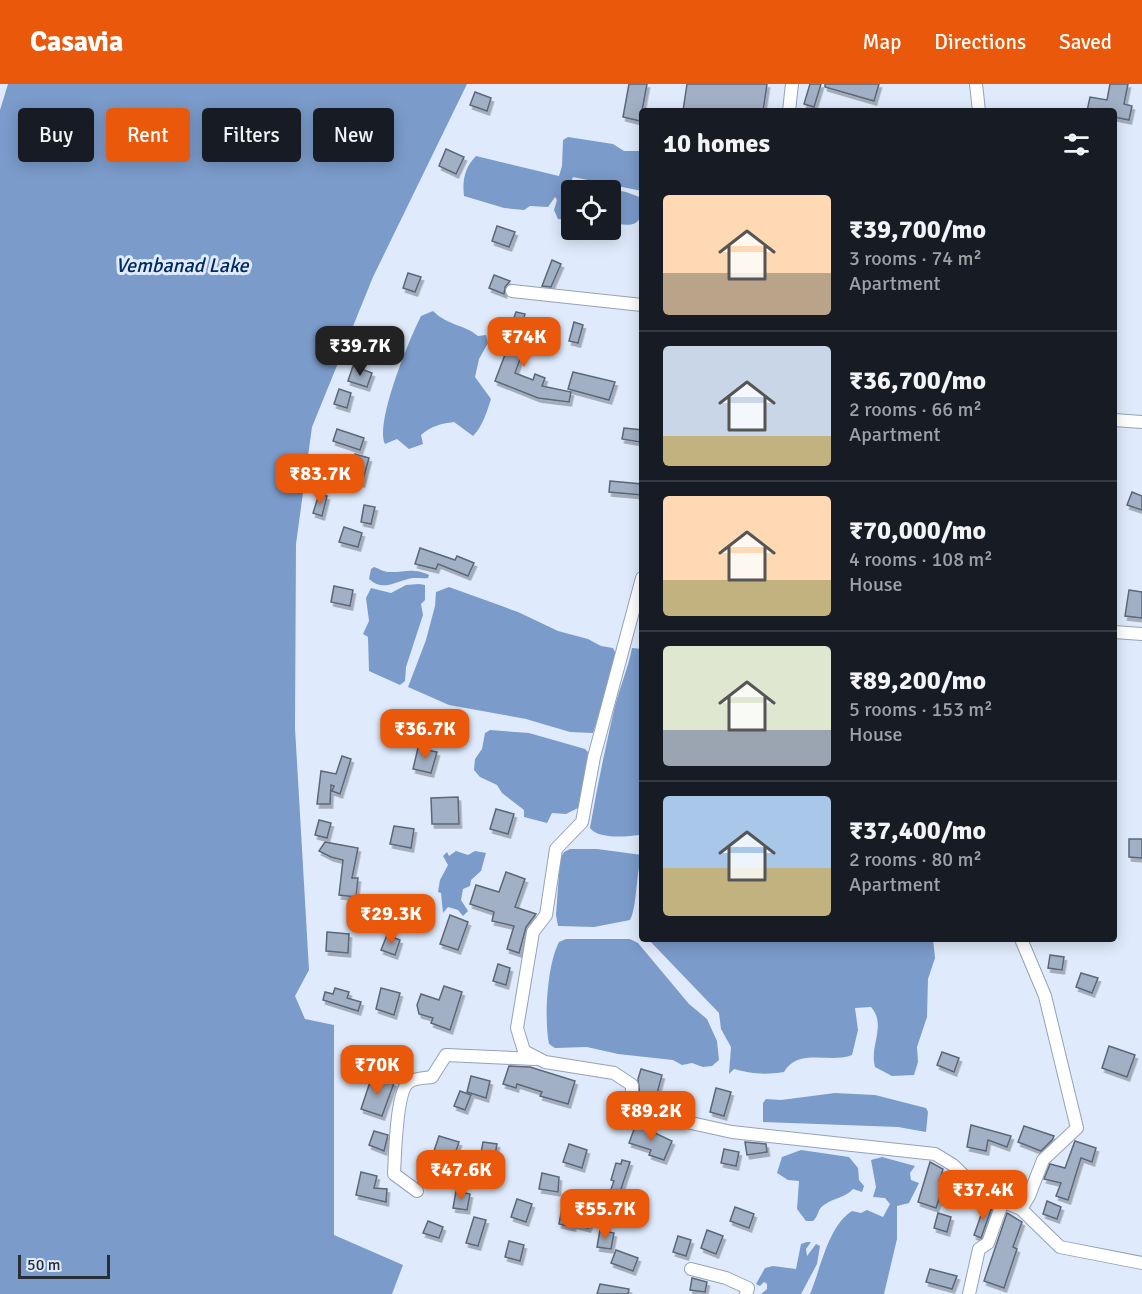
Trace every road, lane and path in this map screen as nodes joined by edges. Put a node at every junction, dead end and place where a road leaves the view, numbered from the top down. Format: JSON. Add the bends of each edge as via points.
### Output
{"nodes":[{"id":1,"x":792,"y":84,"type":"edge"},
{"id":2,"x":976,"y":84,"type":"edge"},
{"id":3,"x":789,"y":108,"type":"edge"},
{"id":4,"x":979,"y":108,"type":"edge"},
{"id":5,"x":512,"y":291,"type":"dead end"},
{"id":6,"x":639,"y":305,"type":"edge"},
{"id":7,"x":1117,"y":420,"type":"edge"},
{"id":8,"x":1142,"y":422,"type":"edge"},
{"id":9,"x":639,"y":589,"type":"edge"},
{"id":10,"x":1117,"y":632,"type":"edge"},
{"id":11,"x":1142,"y":634,"type":"edge"},
{"id":12,"x":1022,"y":942,"type":"edge"},
{"id":13,"x":540,"y":1059,"type":"junction"},
{"id":14,"x":417,"y":1191,"type":"dead end"},
{"id":15,"x":1003,"y":1201,"type":"junction"},
{"id":16,"x":1021,"y":1209,"type":"junction"},
{"id":17,"x":1142,"y":1263,"type":"edge"},
{"id":18,"x":691,"y":1269,"type":"dead end"},
{"id":19,"x":746,"y":1294,"type":"edge"},
{"id":20,"x":969,"y":1294,"type":"edge"}],
"edges":[{"from":1,"to":3,"type":"street"},
{"from":2,"to":4,"type":"street"},
{"from":5,"to":6,"type":"street"},
{"from":7,"to":8,"type":"street"},
{"from":9,"to":13,"type":"street","via":[[594,757],[582,822],[556,849],[546,915],[533,932],[517,1028],[524,1051]]},
{"from":10,"to":11,"type":"street"},
{"from":12,"to":16,"type":"street","via":[[1045,996],[1077,1128],[1043,1160]]},
{"from":13,"to":14,"type":"street","via":[[446,1054],[432,1077],[410,1081],[404,1087],[394,1174]]},
{"from":13,"to":15,"type":"street","via":[[614,1073],[632,1085],[632,1110],[732,1132],[935,1154],[982,1192]]},
{"from":15,"to":16,"type":"street"},
{"from":15,"to":20,"type":"street","via":[[988,1243],[979,1249]]},
{"from":16,"to":17,"type":"street","via":[[1060,1247]]},
{"from":18,"to":19,"type":"street","via":[[748,1287]]}]}
